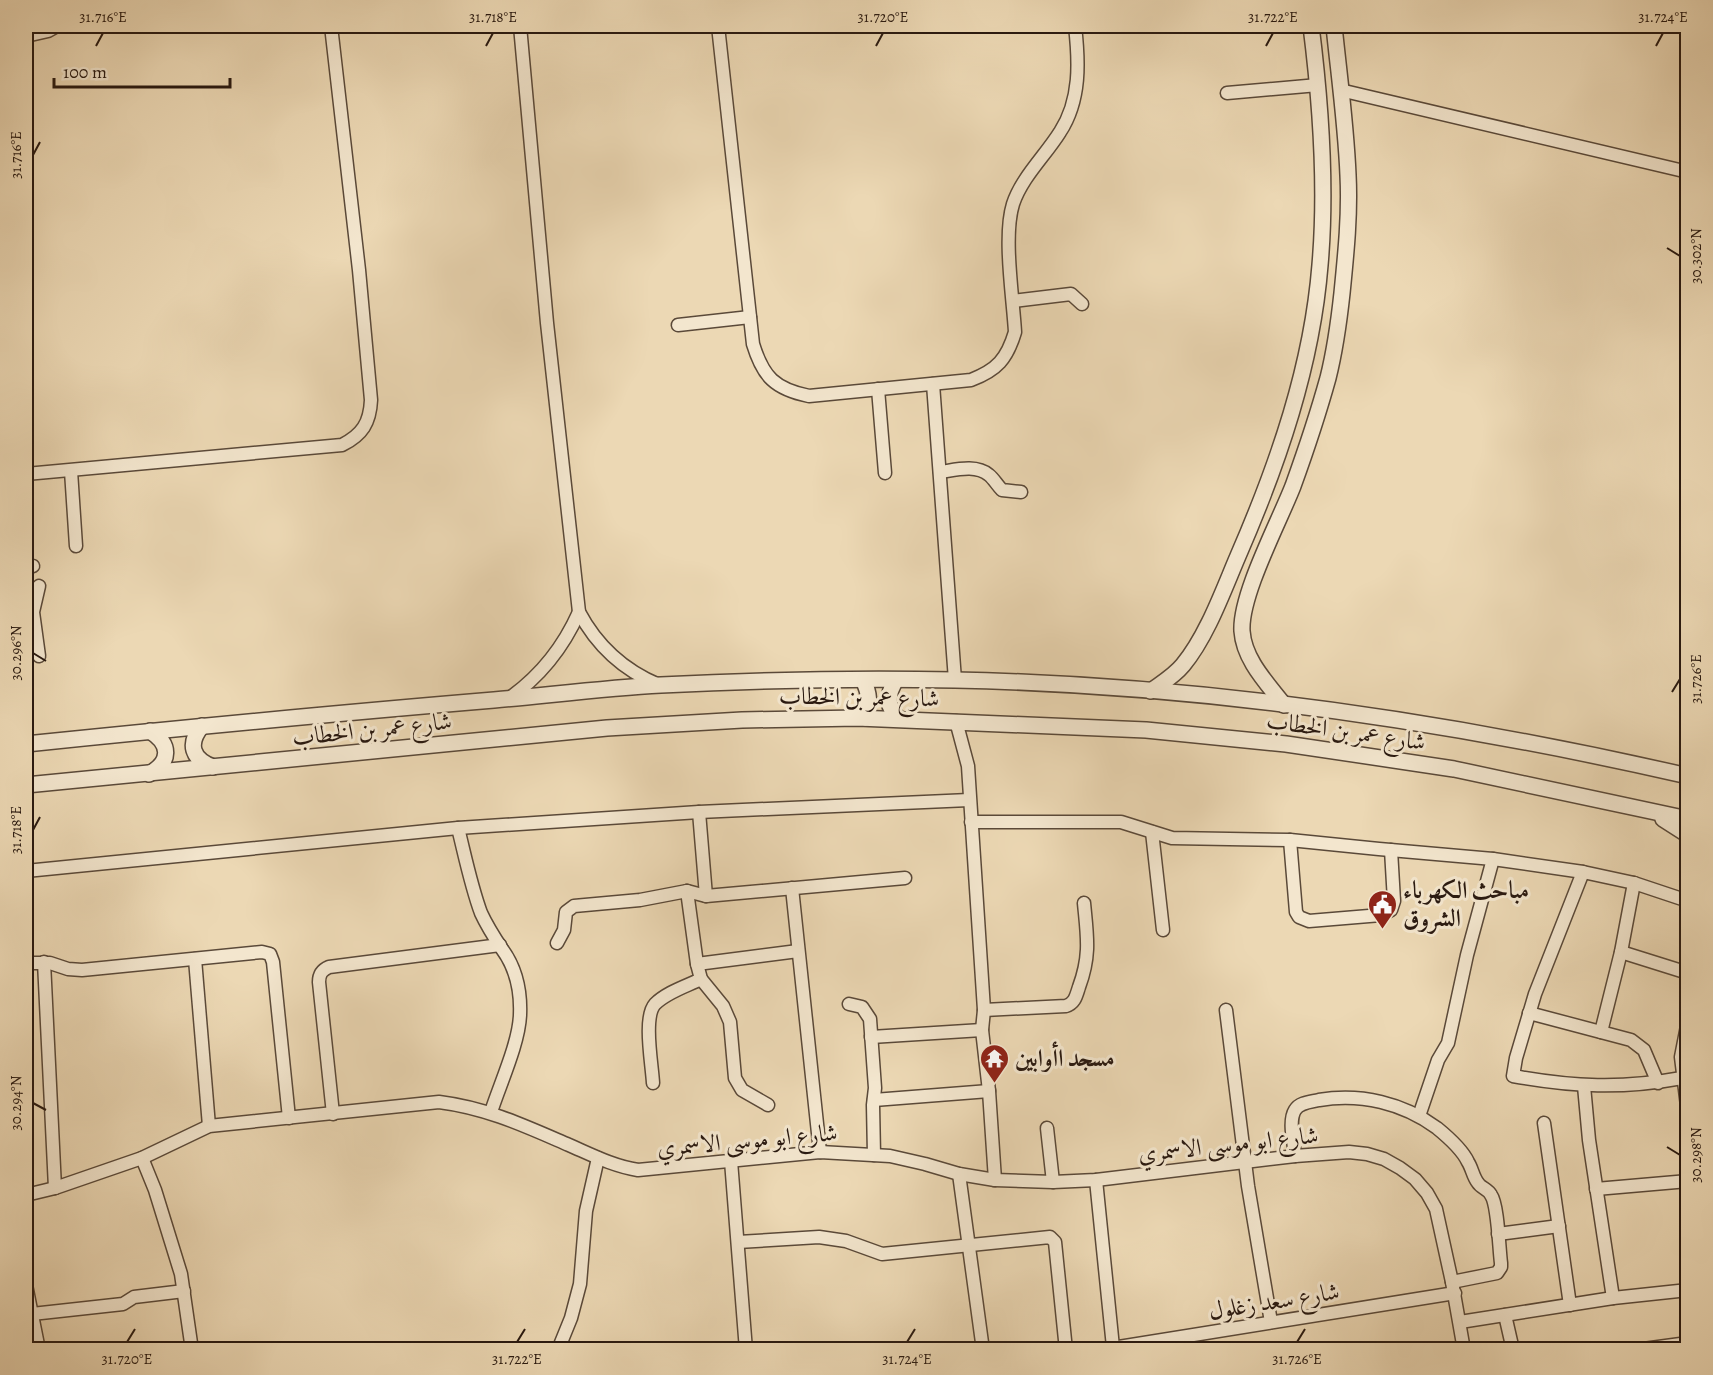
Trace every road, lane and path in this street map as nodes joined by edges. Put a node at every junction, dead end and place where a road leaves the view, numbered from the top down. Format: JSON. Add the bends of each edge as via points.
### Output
{"nodes":[{"id":1,"x":57,"y":26,"type":"edge"},
{"id":2,"x":331,"y":26,"type":"edge"},
{"id":3,"x":519,"y":26,"type":"edge"},
{"id":4,"x":718,"y":26,"type":"edge"},
{"id":5,"x":1075,"y":26,"type":"edge"},
{"id":6,"x":1311,"y":26,"type":"edge"},
{"id":7,"x":1334,"y":26,"type":"edge"},
{"id":8,"x":26,"y":36,"type":"edge"},
{"id":9,"x":1318,"y":86,"type":"junction"},
{"id":10,"x":1340,"y":90,"type":"junction"},
{"id":11,"x":1227,"y":93,"type":"dead end"},
{"id":12,"x":1688,"y":172,"type":"edge"},
{"id":13,"x":1320,"y":266,"type":"junction"},
{"id":14,"x":1344,"y":268,"type":"junction"},
{"id":15,"x":1013,"y":301,"type":"junction"},
{"id":16,"x":1082,"y":304,"type":"dead end"},
{"id":17,"x":750,"y":317,"type":"junction"},
{"id":18,"x":678,"y":325,"type":"dead end"},
{"id":19,"x":933,"y":384,"type":"junction"},
{"id":20,"x":878,"y":389,"type":"junction"},
{"id":21,"x":71,"y":471,"type":"junction"},
{"id":22,"x":940,"y":472,"type":"junction"},
{"id":23,"x":885,"y":473,"type":"dead end"},
{"id":24,"x":26,"y":474,"type":"edge"},
{"id":25,"x":1022,"y":492,"type":"dead end"},
{"id":26,"x":76,"y":546,"type":"dead end"},
{"id":27,"x":39,"y":586,"type":"dead end"},
{"id":28,"x":579,"y":612,"type":"junction"},
{"id":29,"x":39,"y":656,"type":"dead end"},
{"id":30,"x":863,"y":680,"type":"junction"},
{"id":31,"x":896,"y":680,"type":"junction"},
{"id":32,"x":955,"y":680,"type":"junction"},
{"id":33,"x":659,"y":685,"type":"junction"},
{"id":34,"x":1151,"y":691,"type":"junction"},
{"id":35,"x":508,"y":699,"type":"junction"},
{"id":36,"x":1284,"y":705,"type":"junction"},
{"id":37,"x":865,"y":718,"type":"junction"},
{"id":38,"x":899,"y":719,"type":"junction"},
{"id":39,"x":956,"y":721,"type":"junction"},
{"id":40,"x":202,"y":726,"type":"junction"},
{"id":41,"x":150,"y":731,"type":"junction"},
{"id":42,"x":26,"y":744,"type":"edge"},
{"id":43,"x":213,"y":767,"type":"junction"},
{"id":44,"x":149,"y":774,"type":"junction"},
{"id":45,"x":1687,"y":775,"type":"edge"},
{"id":46,"x":26,"y":785,"type":"edge"},
{"id":47,"x":969,"y":800,"type":"junction"},
{"id":48,"x":1650,"y":811,"type":"junction"},
{"id":49,"x":699,"y":812,"type":"junction"},
{"id":50,"x":1688,"y":819,"type":"edge"},
{"id":51,"x":971,"y":822,"type":"junction"},
{"id":52,"x":458,"y":828,"type":"junction"},
{"id":53,"x":1152,"y":832,"type":"junction"},
{"id":54,"x":1688,"y":835,"type":"edge"},
{"id":55,"x":1290,"y":840,"type":"junction"},
{"id":56,"x":1391,"y":850,"type":"junction"},
{"id":57,"x":1493,"y":859,"type":"junction"},
{"id":58,"x":26,"y":871,"type":"edge"},
{"id":59,"x":1583,"y":872,"type":"junction"},
{"id":60,"x":904,"y":878,"type":"dead end"},
{"id":61,"x":1634,"y":883,"type":"junction"},
{"id":62,"x":792,"y":888,"type":"junction"},
{"id":63,"x":687,"y":891,"type":"junction"},
{"id":64,"x":706,"y":896,"type":"junction"},
{"id":65,"x":1688,"y":900,"type":"edge"},
{"id":66,"x":1084,"y":903,"type":"dead end"},
{"id":67,"x":1163,"y":930,"type":"dead end"},
{"id":68,"x":557,"y":943,"type":"dead end"},
{"id":69,"x":500,"y":945,"type":"junction"},
{"id":70,"x":798,"y":951,"type":"junction"},
{"id":71,"x":1621,"y":952,"type":"junction"},
{"id":72,"x":195,"y":959,"type":"junction"},
{"id":73,"x":44,"y":962,"type":"junction"},
{"id":74,"x":26,"y":963,"type":"edge"},
{"id":75,"x":697,"y":963,"type":"junction"},
{"id":76,"x":1688,"y":973,"type":"edge"},
{"id":77,"x":701,"y":979,"type":"junction"},
{"id":78,"x":849,"y":1004,"type":"dead end"},
{"id":79,"x":984,"y":1010,"type":"junction"},
{"id":80,"x":1226,"y":1010,"type":"dead end"},
{"id":81,"x":1529,"y":1013,"type":"junction"},
{"id":82,"x":1688,"y":1021,"type":"edge"},
{"id":83,"x":982,"y":1030,"type":"junction"},
{"id":84,"x":1601,"y":1032,"type":"junction"},
{"id":85,"x":871,"y":1037,"type":"junction"},
{"id":86,"x":1682,"y":1078,"type":"junction"},
{"id":87,"x":653,"y":1083,"type":"dead end"},
{"id":88,"x":1658,"y":1083,"type":"junction"},
{"id":89,"x":1584,"y":1086,"type":"junction"},
{"id":90,"x":989,"y":1091,"type":"junction"},
{"id":91,"x":874,"y":1100,"type":"junction"},
{"id":92,"x":768,"y":1105,"type":"dead end"},
{"id":93,"x":491,"y":1112,"type":"junction"},
{"id":94,"x":333,"y":1114,"type":"junction"},
{"id":95,"x":1688,"y":1114,"type":"edge"},
{"id":96,"x":1419,"y":1116,"type":"junction"},
{"id":97,"x":289,"y":1118,"type":"junction"},
{"id":98,"x":1544,"y":1123,"type":"dead end"},
{"id":99,"x":209,"y":1126,"type":"junction"},
{"id":100,"x":1047,"y":1128,"type":"dead end"},
{"id":101,"x":820,"y":1152,"type":"junction"},
{"id":102,"x":874,"y":1155,"type":"junction"},
{"id":103,"x":1295,"y":1156,"type":"junction"},
{"id":104,"x":142,"y":1158,"type":"junction"},
{"id":105,"x":598,"y":1158,"type":"junction"},
{"id":106,"x":731,"y":1161,"type":"junction"},
{"id":107,"x":1245,"y":1162,"type":"junction"},
{"id":108,"x":958,"y":1174,"type":"junction"},
{"id":109,"x":1096,"y":1179,"type":"junction"},
{"id":110,"x":995,"y":1180,"type":"junction"},
{"id":111,"x":1688,"y":1181,"type":"edge"},
{"id":112,"x":1053,"y":1182,"type":"junction"},
{"id":113,"x":55,"y":1188,"type":"junction"},
{"id":114,"x":1596,"y":1189,"type":"junction"},
{"id":115,"x":26,"y":1195,"type":"edge"},
{"id":116,"x":1559,"y":1226,"type":"junction"},
{"id":117,"x":1498,"y":1234,"type":"junction"},
{"id":118,"x":738,"y":1242,"type":"junction"},
{"id":119,"x":968,"y":1246,"type":"junction"},
{"id":120,"x":26,"y":1285,"type":"edge"},
{"id":121,"x":1454,"y":1287,"type":"junction"},
{"id":122,"x":1688,"y":1290,"type":"edge"},
{"id":123,"x":184,"y":1291,"type":"junction"},
{"id":124,"x":1613,"y":1298,"type":"junction"},
{"id":125,"x":1570,"y":1305,"type":"junction"},
{"id":126,"x":32,"y":1314,"type":"junction"},
{"id":127,"x":1505,"y":1315,"type":"junction"},
{"id":128,"x":1271,"y":1322,"type":"junction"},
{"id":129,"x":1460,"y":1322,"type":"junction"},
{"id":130,"x":1688,"y":1343,"type":"edge"},
{"id":131,"x":1113,"y":1347,"type":"junction"},
{"id":132,"x":39,"y":1350,"type":"edge"},
{"id":133,"x":192,"y":1350,"type":"edge"},
{"id":134,"x":558,"y":1350,"type":"edge"},
{"id":135,"x":746,"y":1350,"type":"edge"},
{"id":136,"x":983,"y":1350,"type":"edge"},
{"id":137,"x":1066,"y":1350,"type":"edge"},
{"id":138,"x":1100,"y":1350,"type":"edge"},
{"id":139,"x":1464,"y":1350,"type":"edge"},
{"id":140,"x":1513,"y":1350,"type":"edge"},
{"id":141,"x":1636,"y":1350,"type":"edge"}],
"edges":[{"from":1,"to":8,"type":"street"},
{"from":2,"to":21,"type":"street","via":[[371,400],[365,428],[342,445]]},
{"from":3,"to":28,"type":"street"},
{"from":4,"to":17,"type":"street"},
{"from":5,"to":15,"type":"street","via":[[1078,75],[1072,104],[1061,130],[1018,191],[1011,214]]},
{"from":6,"to":9,"type":"street"},
{"from":7,"to":10,"type":"street"},
{"from":9,"to":11,"type":"street"},
{"from":9,"to":13,"type":"street","via":[[1323,201]]},
{"from":10,"to":12,"type":"street"},
{"from":10,"to":14,"type":"street","via":[[1348,175]]},
{"from":13,"to":14,"type":"street"},
{"from":13,"to":34,"type":"street","via":[[1306,356],[1263,499],[1193,650],[1182,666]]},
{"from":14,"to":36,"type":"street","via":[[1328,376],[1293,486],[1244,612],[1242,632],[1256,670]]},
{"from":15,"to":16,"type":"street","via":[[1071,294]]},
{"from":15,"to":19,"type":"street","via":[[1015,332],[1000,363],[971,380]]},
{"from":17,"to":18,"type":"street"},
{"from":17,"to":20,"type":"street","via":[[759,364],[771,381],[789,392],[809,396]]},
{"from":19,"to":20,"type":"street"},
{"from":19,"to":22,"type":"street"},
{"from":20,"to":23,"type":"street"},
{"from":21,"to":24,"type":"street"},
{"from":21,"to":26,"type":"street"},
{"from":22,"to":25,"type":"street","via":[[978,469],[992,477],[1002,490]]},
{"from":22,"to":32,"type":"street"},
{"from":27,"to":29,"type":"street","via":[[33,612]]},
{"from":28,"to":33,"type":"street","via":[[593,636],[612,656]]},
{"from":28,"to":35,"type":"street","via":[[554,656]]},
{"from":30,"to":31,"type":"street","name":"شارع عمر بن الخطاب"},
{"from":30,"to":33,"type":"street","name":"شارع عمر بن الخطاب"},
{"from":30,"to":37,"type":"street","via":[[869,696]]},
{"from":31,"to":32,"type":"street","name":"شارع عمر بن الخطاب"},
{"from":31,"to":38,"type":"street","via":[[889,702]]},
{"from":32,"to":34,"type":"street","name":"شارع عمر بن الخطاب"},
{"from":33,"to":35,"type":"street","name":"شارع عمر بن الخطاب"},
{"from":34,"to":36,"type":"street","name":"شارع عمر بن الخطاب"},
{"from":35,"to":40,"type":"street","name":"شارع عمر بن الخطاب"},
{"from":36,"to":45,"type":"street","name":"شارع عمر بن الخطاب","via":[[1527,741]]},
{"from":37,"to":38,"type":"street","name":"شارع عمر بن الخطاب"},
{"from":37,"to":43,"type":"street","name":"شارع عمر بن الخطاب","via":[[607,728]]},
{"from":38,"to":39,"type":"street","name":"شارع عمر بن الخطاب"},
{"from":39,"to":47,"type":"street","via":[[968,766]]},
{"from":39,"to":48,"type":"street","name":"شارع عمر بن الخطاب","via":[[1146,730],[1286,744],[1454,769]]},
{"from":40,"to":41,"type":"street","name":"شارع عمر بن الخطاب"},
{"from":40,"to":43,"type":"street","via":[[193,745],[203,764]]},
{"from":41,"to":42,"type":"street","name":"شارع عمر بن الخطاب"},
{"from":41,"to":44,"type":"street","via":[[160,737],[165,758]]},
{"from":43,"to":44,"type":"street","name":"شارع عمر بن الخطاب"},
{"from":44,"to":46,"type":"street","name":"شارع عمر بن الخطاب"},
{"from":47,"to":49,"type":"street"},
{"from":47,"to":51,"type":"street"},
{"from":48,"to":50,"type":"street","name":"شارع عمر بن الخطاب"},
{"from":48,"to":54,"type":"street"},
{"from":49,"to":52,"type":"street"},
{"from":49,"to":64,"type":"street"},
{"from":51,"to":53,"type":"street","via":[[1121,822]]},
{"from":51,"to":79,"type":"street"},
{"from":52,"to":58,"type":"street"},
{"from":52,"to":69,"type":"street","via":[[480,910]]},
{"from":53,"to":55,"type":"street","via":[[1172,838]]},
{"from":53,"to":67,"type":"street"},
{"from":55,"to":56,"type":"street"},
{"from":55,"to":56,"type":"street","via":[[1296,912],[1309,921],[1382,915],[1391,910]]},
{"from":56,"to":57,"type":"street"},
{"from":57,"to":59,"type":"street"},
{"from":57,"to":96,"type":"street","via":[[1447,1048],[1440,1055]]},
{"from":59,"to":61,"type":"street"},
{"from":59,"to":81,"type":"street"},
{"from":60,"to":62,"type":"street"},
{"from":61,"to":65,"type":"street"},
{"from":61,"to":71,"type":"street"},
{"from":62,"to":64,"type":"street"},
{"from":62,"to":70,"type":"street"},
{"from":63,"to":64,"type":"street"},
{"from":63,"to":68,"type":"street","via":[[574,906],[566,912],[564,930]]},
{"from":63,"to":75,"type":"street"},
{"from":66,"to":79,"type":"street","via":[[1088,952],[1074,1001],[1066,1006]]},
{"from":69,"to":93,"type":"street","via":[[516,976],[520,1018]]},
{"from":69,"to":94,"type":"street","via":[[324,969],[319,982]]},
{"from":70,"to":75,"type":"street"},
{"from":70,"to":101,"type":"street"},
{"from":71,"to":76,"type":"street"},
{"from":71,"to":84,"type":"street"},
{"from":72,"to":73,"type":"street","via":[[82,970]]},
{"from":72,"to":97,"type":"street","via":[[262,952],[273,958]]},
{"from":72,"to":99,"type":"street"},
{"from":73,"to":74,"type":"street"},
{"from":73,"to":113,"type":"street"},
{"from":75,"to":77,"type":"street"},
{"from":77,"to":87,"type":"street","via":[[654,1005],[649,1021]]},
{"from":77,"to":92,"type":"street","via":[[730,1022],[735,1078],[748,1094]]},
{"from":78,"to":85,"type":"street","via":[[867,1012]]},
{"from":79,"to":83,"type":"street"},
{"from":80,"to":107,"type":"street"},
{"from":81,"to":84,"type":"street"},
{"from":81,"to":89,"type":"street","via":[[1513,1076]]},
{"from":82,"to":86,"type":"street","via":[[1682,1046]]},
{"from":83,"to":85,"type":"street"},
{"from":83,"to":90,"type":"street"},
{"from":84,"to":88,"type":"street","via":[[1638,1044]]},
{"from":85,"to":91,"type":"street"},
{"from":86,"to":88,"type":"street"},
{"from":86,"to":95,"type":"street"},
{"from":88,"to":89,"type":"street"},
{"from":89,"to":114,"type":"street"},
{"from":90,"to":91,"type":"street"},
{"from":90,"to":110,"type":"street"},
{"from":91,"to":102,"type":"street"},
{"from":93,"to":94,"type":"street","name":"شارع ابو موسى الاسمري","via":[[439,1102]]},
{"from":93,"to":105,"type":"street","name":"شارع ابو موسى الاسمري"},
{"from":94,"to":97,"type":"street","name":"شارع ابو موسى الاسمري"},
{"from":96,"to":103,"type":"street","via":[[1363,1098],[1329,1098],[1300,1104],[1292,1119]]},
{"from":96,"to":117,"type":"street","via":[[1462,1151],[1476,1180],[1492,1196]]},
{"from":97,"to":99,"type":"street","name":"شارع ابو موسى الاسمري"},
{"from":98,"to":116,"type":"street"},
{"from":99,"to":104,"type":"street","name":"شارع ابو موسى الاسمري"},
{"from":100,"to":112,"type":"street"},
{"from":101,"to":102,"type":"street","name":"شارع ابو موسى الاسمري"},
{"from":101,"to":106,"type":"street","name":"شارع ابو موسى الاسمري"},
{"from":102,"to":108,"type":"street","name":"شارع ابو موسى الاسمري"},
{"from":103,"to":107,"type":"street","name":"شارع ابو موسى الاسمري"},
{"from":103,"to":121,"type":"street","name":"شارع ابو موسى الاسمري","via":[[1367,1154],[1384,1159],[1415,1179],[1436,1209]]},
{"from":104,"to":113,"type":"street","name":"شارع ابو موسى الاسمري"},
{"from":104,"to":123,"type":"street"},
{"from":105,"to":106,"type":"street","name":"شارع ابو موسى الاسمري","via":[[638,1170]]},
{"from":105,"to":134,"type":"street","via":[[586,1211],[580,1284]]},
{"from":106,"to":118,"type":"street"},
{"from":107,"to":109,"type":"street","name":"شارع ابو موسى الاسمري"},
{"from":107,"to":128,"type":"street"},
{"from":108,"to":110,"type":"street","name":"شارع ابو موسى الاسمري"},
{"from":108,"to":119,"type":"street"},
{"from":109,"to":112,"type":"street","name":"شارع ابو موسى الاسمري"},
{"from":109,"to":131,"type":"street"},
{"from":110,"to":112,"type":"street","name":"شارع ابو موسى الاسمري"},
{"from":111,"to":114,"type":"street"},
{"from":113,"to":115,"type":"street","name":"شارع ابو موسى الاسمري"},
{"from":114,"to":124,"type":"street"},
{"from":116,"to":117,"type":"street"},
{"from":116,"to":125,"type":"street"},
{"from":117,"to":121,"type":"street","name":"شارع سعد زغلول","via":[[1500,1270]]},
{"from":118,"to":119,"type":"street","via":[[819,1237],[882,1254]]},
{"from":118,"to":135,"type":"street"},
{"from":119,"to":136,"type":"street"},
{"from":119,"to":137,"type":"street","via":[[1048,1237],[1054,1240]]},
{"from":120,"to":126,"type":"street"},
{"from":121,"to":128,"type":"street","name":"شارع سعد زغلول"},
{"from":121,"to":129,"type":"street","name":"شارع ابو موسى الاسمري"},
{"from":122,"to":124,"type":"street"},
{"from":123,"to":126,"type":"street","via":[[134,1297],[123,1304]]},
{"from":123,"to":133,"type":"street"},
{"from":124,"to":125,"type":"street"},
{"from":125,"to":127,"type":"street"},
{"from":126,"to":132,"type":"street"},
{"from":127,"to":129,"type":"street"},
{"from":127,"to":140,"type":"street"},
{"from":128,"to":131,"type":"street","name":"شارع سعد زغلول"},
{"from":129,"to":139,"type":"street","name":"شارع ابو موسى الاسمري"},
{"from":130,"to":141,"type":"street"},
{"from":131,"to":138,"type":"street","name":"شارع سعد زغلول"}]}
